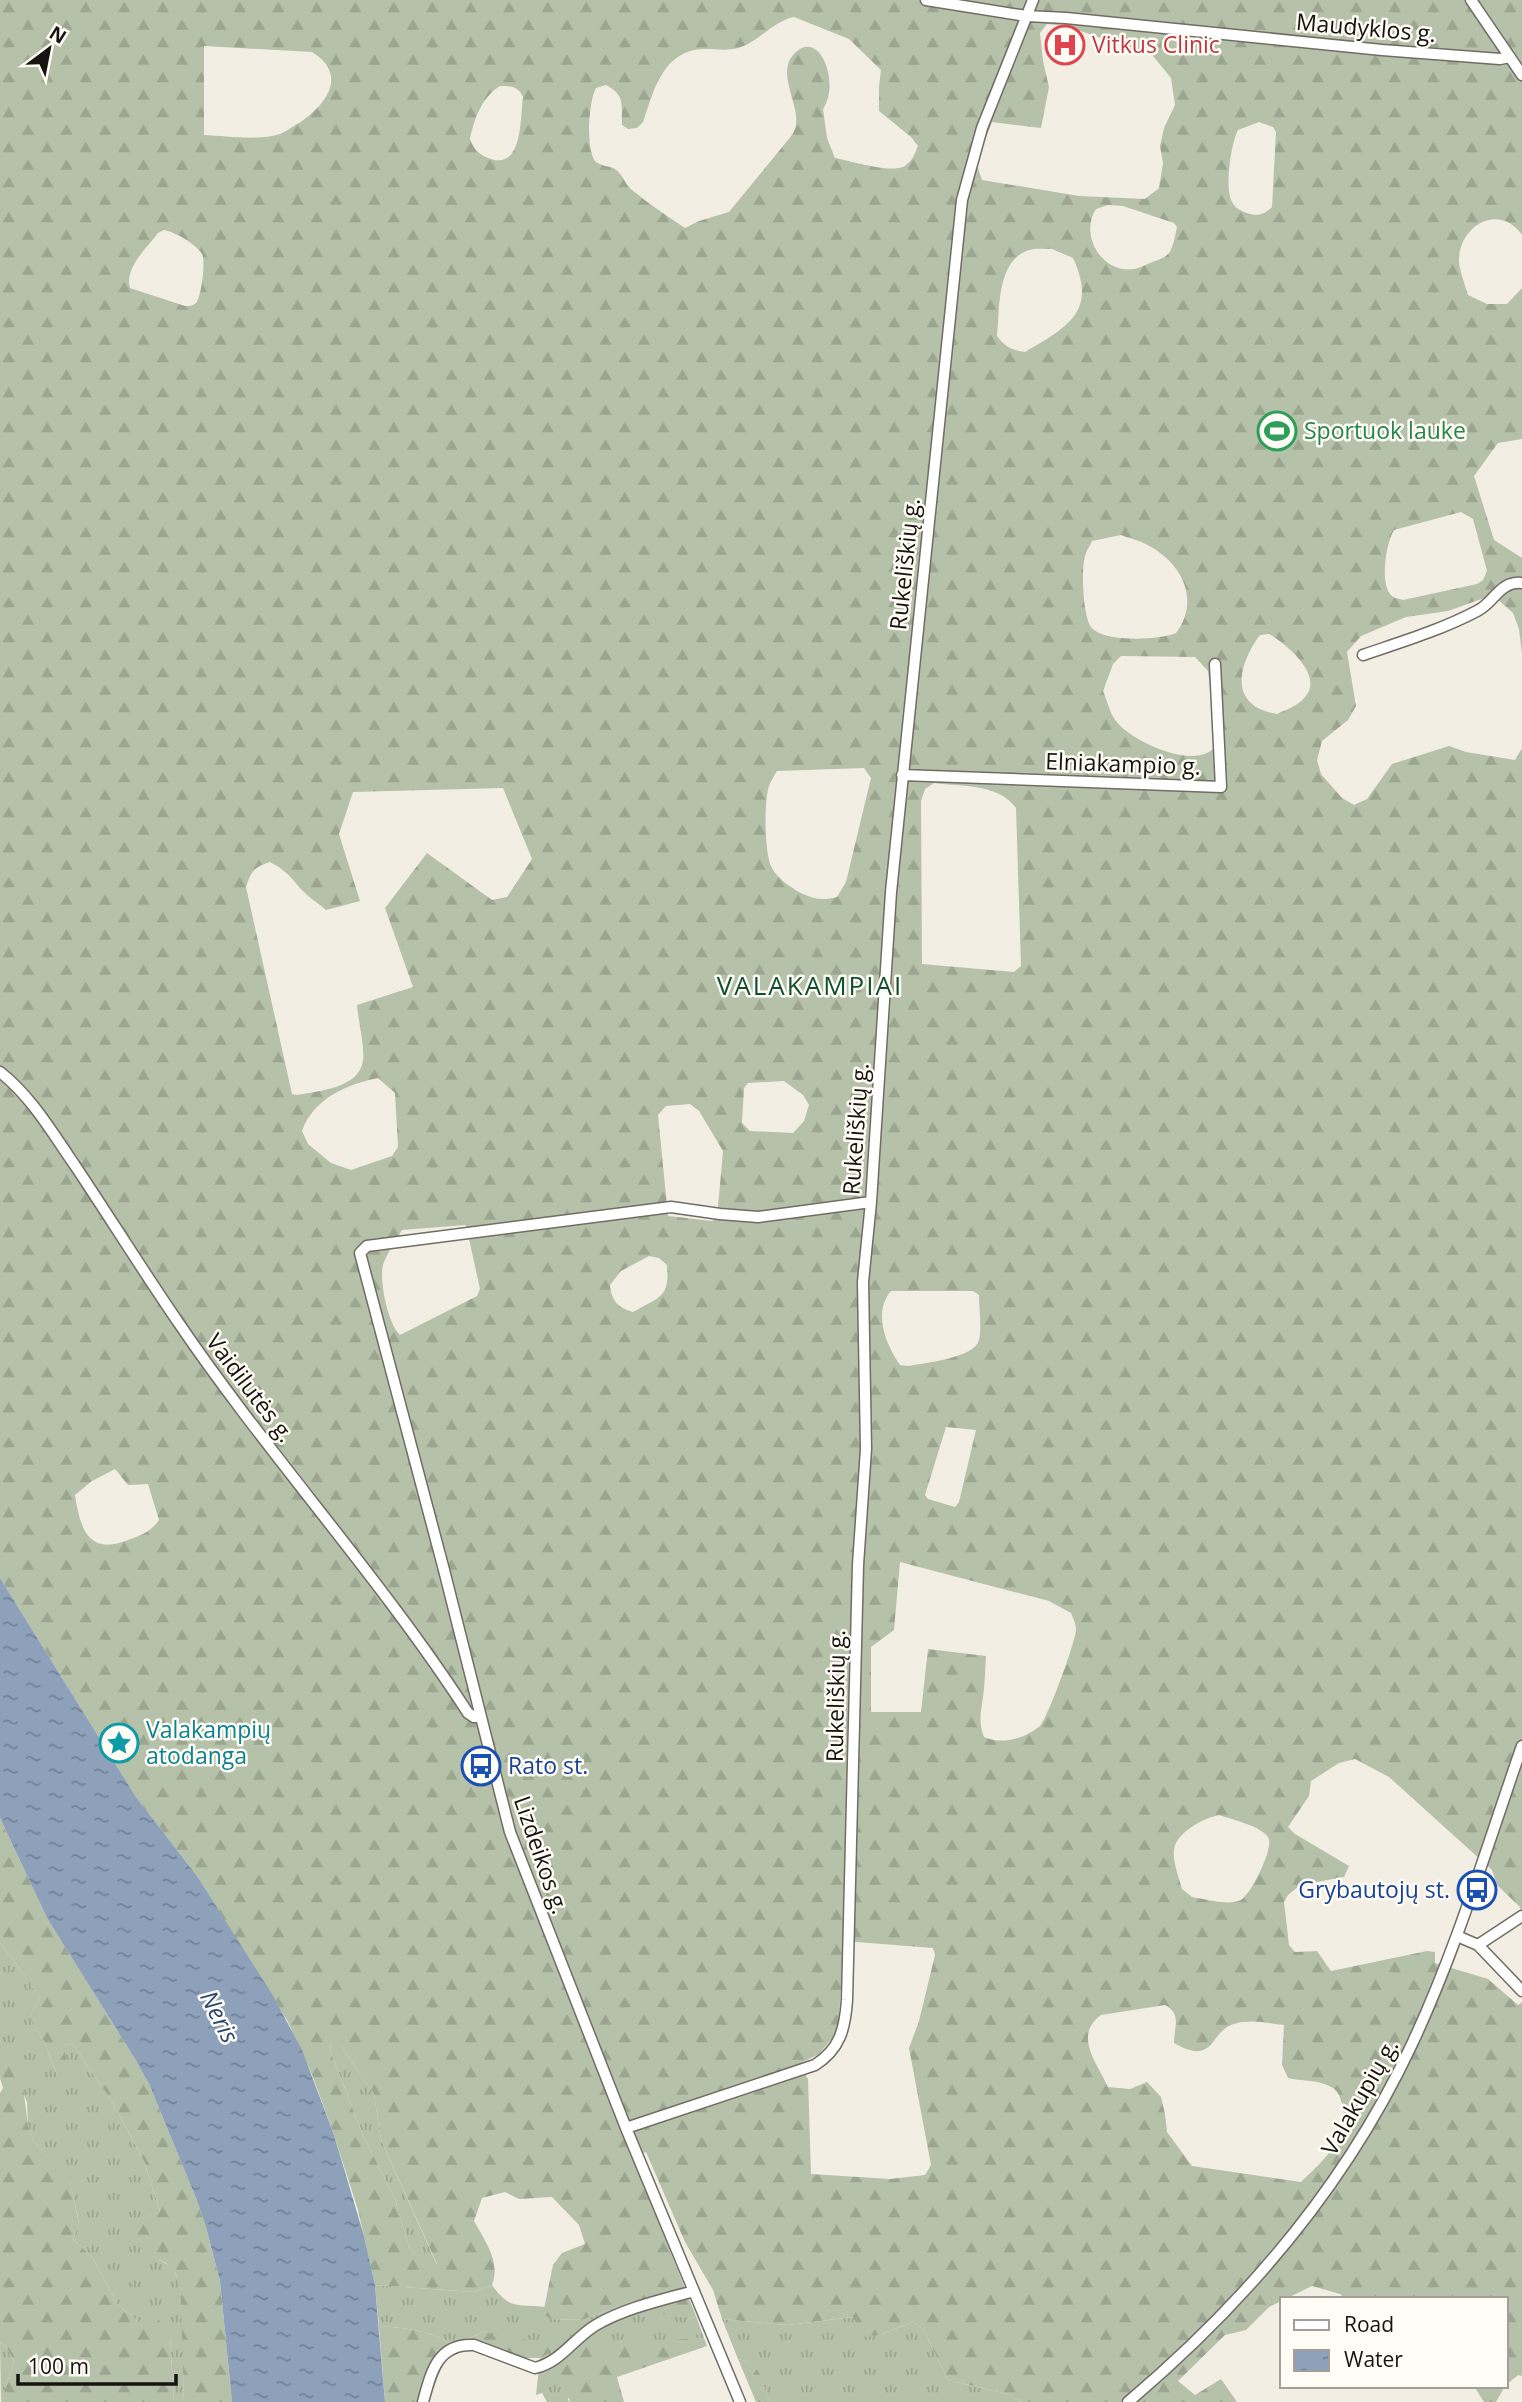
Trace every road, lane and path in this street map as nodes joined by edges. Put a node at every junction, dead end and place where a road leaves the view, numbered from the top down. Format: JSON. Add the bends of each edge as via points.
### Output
{"nodes":[{"id":1,"x":926,"y":0,"type":"edge"},
{"id":2,"x":1033,"y":0,"type":"edge"},
{"id":3,"x":1471,"y":0,"type":"edge"},
{"id":4,"x":1026,"y":16,"type":"junction"},
{"id":5,"x":1510,"y":57,"type":"junction"},
{"id":6,"x":1522,"y":75,"type":"edge"},
{"id":7,"x":1522,"y":583,"type":"edge"},
{"id":8,"x":1363,"y":655,"type":"dead end"},
{"id":9,"x":1215,"y":664,"type":"dead end"},
{"id":10,"x":902,"y":775,"type":"junction"},
{"id":11,"x":0,"y":1072,"type":"edge"},
{"id":12,"x":871,"y":1202,"type":"junction"},
{"id":13,"x":480,"y":1717,"type":"junction"},
{"id":14,"x":1522,"y":1746,"type":"edge"},
{"id":15,"x":1522,"y":1916,"type":"edge"},
{"id":16,"x":1457,"y":1936,"type":"junction"},
{"id":17,"x":1478,"y":1945,"type":"junction"},
{"id":18,"x":1522,"y":1991,"type":"edge"},
{"id":19,"x":625,"y":2129,"type":"junction"},
{"id":20,"x":694,"y":2291,"type":"junction"},
{"id":21,"x":424,"y":2402,"type":"edge"},
{"id":22,"x":740,"y":2402,"type":"edge"},
{"id":23,"x":1128,"y":2402,"type":"edge"}],
"edges":[{"from":1,"to":4,"type":"street","name":"Maudyklos g."},
{"from":2,"to":4,"type":"street","name":"Rukeliškių g."},
{"from":3,"to":5,"type":"street"},
{"from":4,"to":5,"type":"street","name":"Maudyklos g.","via":[[1382,50]]},
{"from":4,"to":10,"type":"street","name":"Rukeliškių g.","via":[[982,128],[962,200]]},
{"from":5,"to":6,"type":"street"},
{"from":7,"to":8,"type":"street","via":[[1506,585],[1479,610]]},
{"from":9,"to":10,"type":"street","name":"Elniakampio g.","via":[[1220,787]]},
{"from":10,"to":12,"type":"street","name":"Rukeliškių g."},
{"from":11,"to":13,"type":"street","name":"Vaidilutės g.","via":[[45,1122],[241,1412],[468,1713]]},
{"from":12,"to":13,"type":"street","name":"Lizdeikos g.","via":[[758,1217],[671,1207],[366,1246],[360,1253]]},
{"from":12,"to":19,"type":"street","name":"Rukeliškių g.","via":[[863,1282],[866,1449],[858,1565],[844,2033],[815,2065]]},
{"from":13,"to":19,"type":"street","name":"Lizdeikos g.","via":[[510,1832]]},
{"from":14,"to":16,"type":"street","name":"Valakupių g."},
{"from":15,"to":17,"type":"street"},
{"from":16,"to":17,"type":"street"},
{"from":16,"to":23,"type":"street","name":"Valakupių g.","via":[[1407,2055],[1331,2185],[1250,2285]]},
{"from":17,"to":18,"type":"street"},
{"from":19,"to":20,"type":"street","name":"Lizdeikos g."},
{"from":20,"to":21,"type":"street","via":[[595,2325],[554,2360],[535,2368],[474,2345],[446,2350],[431,2374]]},
{"from":20,"to":22,"type":"street","name":"Lizdeikos g."}]}
